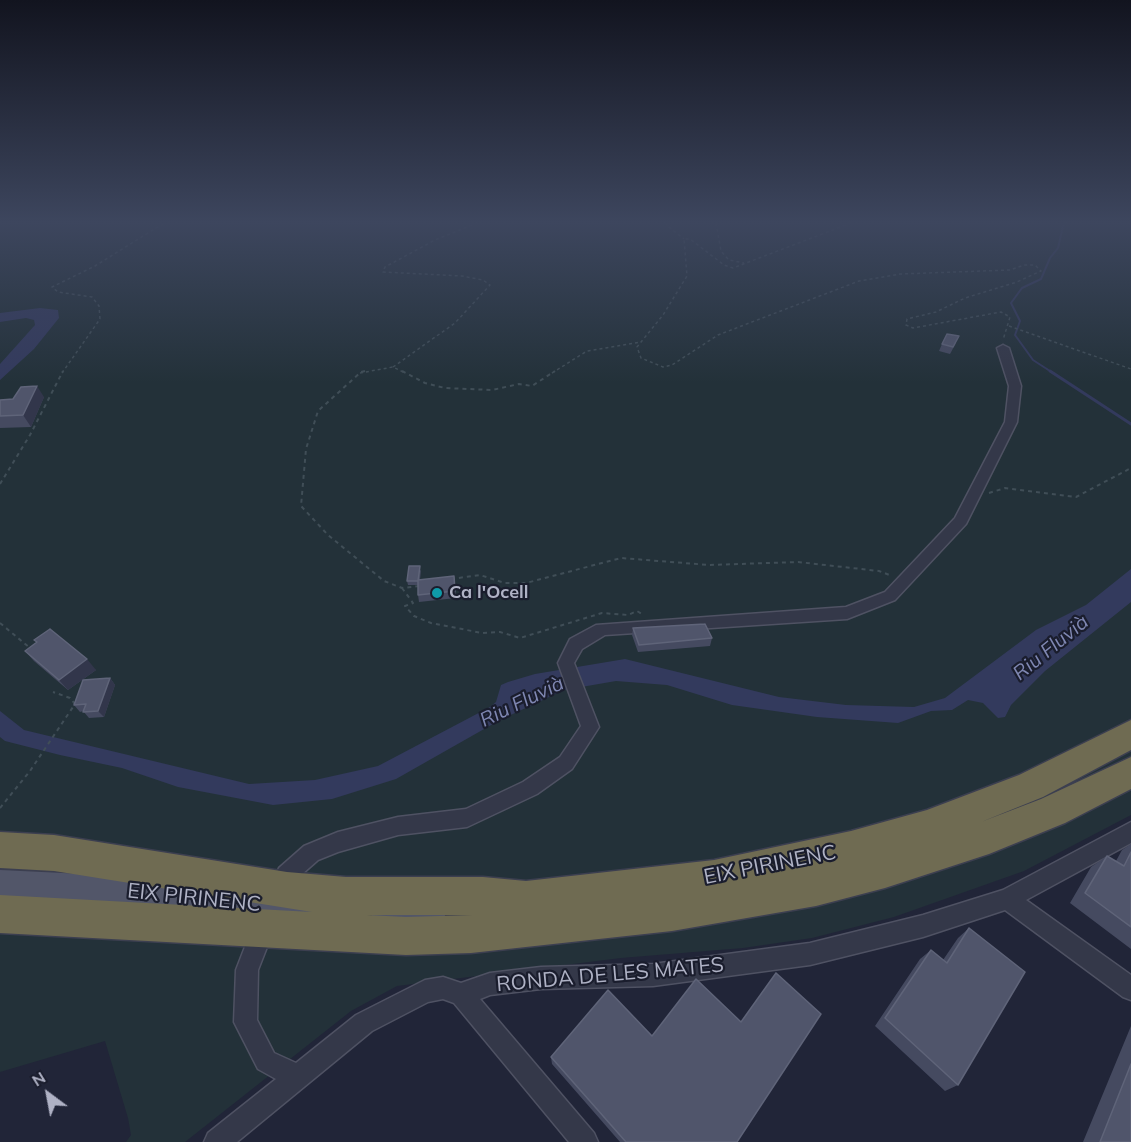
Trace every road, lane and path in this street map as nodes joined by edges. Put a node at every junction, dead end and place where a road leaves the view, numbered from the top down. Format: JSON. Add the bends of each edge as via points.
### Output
{"nodes":[{"id":1,"x":74,"y":276,"type":"edge"},
{"id":2,"x":464,"y":276,"type":"edge"},
{"id":3,"x":687,"y":276,"type":"edge"},
{"id":4,"x":887,"y":276,"type":"edge"},
{"id":5,"x":1029,"y":276,"type":"edge"},
{"id":6,"x":1009,"y":326,"type":"junction"},
{"id":7,"x":641,"y":342,"type":"junction"},
{"id":8,"x":1003,"y":348,"type":"joint"},
{"id":9,"x":393,"y":367,"type":"junction"},
{"id":10,"x":1131,"y":369,"type":"edge"},
{"id":11,"x":1131,"y":468,"type":"edge"},
{"id":12,"x":0,"y":484,"type":"edge"},
{"id":13,"x":972,"y":498,"type":"junction"},
{"id":14,"x":448,"y":579,"type":"edge"},
{"id":15,"x":906,"y":580,"type":"junction"},
{"id":16,"x":427,"y":583,"type":"edge"},
{"id":17,"x":402,"y":588,"type":"junction"},
{"id":18,"x":0,"y":623,"type":"edge"},
{"id":19,"x":656,"y":625,"type":"junction"},
{"id":20,"x":32,"y":649,"type":"edge"},
{"id":21,"x":53,"y":692,"type":"dead end"},
{"id":22,"x":1131,"y":734,"type":"edge"},
{"id":23,"x":1131,"y":772,"type":"edge"},
{"id":24,"x":0,"y":808,"type":"edge"},
{"id":25,"x":1131,"y":832,"type":"edge"},
{"id":26,"x":0,"y":850,"type":"edge"},
{"id":27,"x":286,"y":875,"type":"dead end"},
{"id":28,"x":0,"y":885,"type":"edge"},
{"id":29,"x":1007,"y":899,"type":"junction"},
{"id":30,"x":0,"y":914,"type":"edge"},
{"id":31,"x":520,"y":914,"type":"junction"},
{"id":32,"x":256,"y":947,"type":"dead end"},
{"id":33,"x":1131,"y":989,"type":"edge"},
{"id":34,"x":461,"y":994,"type":"junction"},
{"id":35,"x":297,"y":1076,"type":"junction"},
{"id":36,"x":217,"y":1142,"type":"edge"},
{"id":37,"x":585,"y":1142,"type":"edge"}],
"edges":[{"from":1,"to":12,"type":"path","via":[[52,287],[58,292],[92,297],[99,306],[100,319],[56,381]]},
{"from":2,"to":9,"type":"path","via":[[490,285],[455,323]]},
{"from":3,"to":7,"type":"path"},
{"from":4,"to":7,"type":"path","via":[[859,281],[718,334],[672,365],[663,367],[641,358],[637,347]]},
{"from":5,"to":6,"type":"path","via":[[907,319],[906,325],[927,327],[1001,312],[1010,317]]},
{"from":6,"to":8,"type":"path"},
{"from":6,"to":10,"type":"path"},
{"from":7,"to":9,"type":"path","via":[[587,351],[532,386],[519,384],[492,390],[445,388]]},
{"from":8,"to":13,"type":"street","via":[[1015,386],[1011,422]]},
{"from":9,"to":17,"type":"path","via":[[361,372],[318,411],[306,448],[301,506],[328,535],[384,581]]},
{"from":11,"to":13,"type":"path","via":[[1076,497],[1005,488]]},
{"from":13,"to":15,"type":"street","via":[[961,521]]},
{"from":14,"to":15,"type":"path","via":[[480,575],[505,583],[526,583],[621,558],[709,565],[798,562],[879,571]]},
{"from":15,"to":19,"type":"street","via":[[890,596],[847,612]]},
{"from":16,"to":17,"type":"path"},
{"from":17,"to":19,"type":"path","via":[[412,603],[405,606],[414,616],[482,633],[500,632],[520,638],[602,613],[628,615],[637,611],[658,616],[653,621]]},
{"from":18,"to":20,"type":"path"},
{"from":19,"to":27,"type":"street","via":[[602,629],[576,644],[566,663],[590,727],[566,763],[530,788],[467,818],[398,826],[338,842],[311,853]]},
{"from":21,"to":24,"type":"path","via":[[75,701],[73,707]]},
{"from":22,"to":31,"type":"highway","name":"EIX PIRINENC","via":[[1031,786],[927,827],[780,866]]},
{"from":23,"to":31,"type":"highway","name":"EIX PIRINENC","via":[[1053,812],[989,837],[816,887],[672,912]]},
{"from":25,"to":29,"type":"street","name":"RONDA DE LES MATES"},
{"from":26,"to":31,"type":"highway","via":[[54,854],[287,891],[346,896],[483,896]]},
{"from":28,"to":31,"type":"main road","name":"EIX PIRINENC","via":[[146,892],[387,917]]},
{"from":29,"to":33,"type":"street"},
{"from":29,"to":34,"type":"street","name":"RONDA DE LES MATES","via":[[923,926],[810,954],[653,975],[541,978],[490,984]]},
{"from":30,"to":31,"type":"highway","via":[[395,936],[471,934]]},
{"from":32,"to":35,"type":"street","via":[[247,970],[246,1022],[266,1061]]},
{"from":34,"to":35,"type":"street","via":[[442,988],[425,991],[364,1023]]},
{"from":34,"to":37,"type":"street"},
{"from":35,"to":36,"type":"street"}]}
